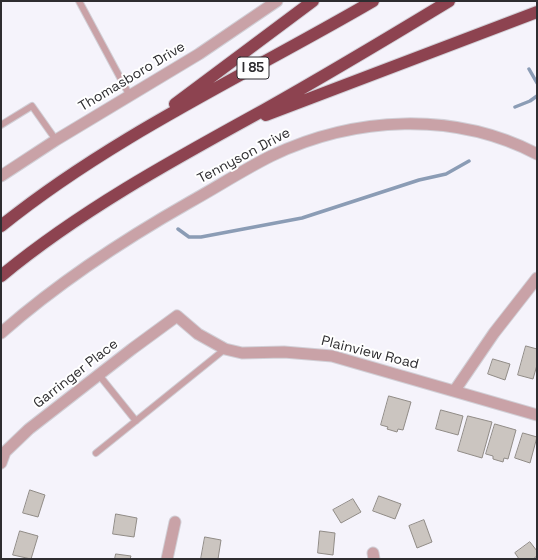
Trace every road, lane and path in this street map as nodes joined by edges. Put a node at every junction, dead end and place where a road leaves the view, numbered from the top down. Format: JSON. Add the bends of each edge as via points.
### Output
{"nodes":[{"id":1,"x":78,"y":1,"type":"edge"},
{"id":2,"x":314,"y":1,"type":"edge"},
{"id":3,"x":373,"y":1,"type":"edge"},
{"id":4,"x":449,"y":1,"type":"edge"},
{"id":5,"x":269,"y":3,"type":"edge"},
{"id":6,"x":537,"y":12,"type":"edge"},
{"id":7,"x":130,"y":96,"type":"junction"},
{"id":8,"x":1,"y":125,"type":"edge"},
{"id":9,"x":232,"y":128,"type":"junction"},
{"id":10,"x":133,"y":137,"type":"junction"},
{"id":11,"x":56,"y":140,"type":"junction"},
{"id":12,"x":537,"y":154,"type":"edge"},
{"id":13,"x":1,"y":176,"type":"edge"},
{"id":14,"x":1,"y":226,"type":"edge"},
{"id":15,"x":1,"y":276,"type":"edge"},
{"id":16,"x":537,"y":278,"type":"edge"},
{"id":17,"x":177,"y":316,"type":"joint"},
{"id":18,"x":1,"y":333,"type":"edge"},
{"id":19,"x":225,"y":348,"type":"junction"},
{"id":20,"x":99,"y":374,"type":"junction"},
{"id":21,"x":455,"y":390,"type":"junction"},
{"id":22,"x":537,"y":415,"type":"edge"},
{"id":23,"x":136,"y":421,"type":"junction"},
{"id":24,"x":96,"y":453,"type":"dead end"},
{"id":25,"x":1,"y":463,"type":"edge"},
{"id":26,"x":175,"y":522,"type":"dead end"},
{"id":27,"x":167,"y":559,"type":"edge"}],
"edges":[{"from":1,"to":7,"type":"lane"},
{"from":2,"to":10,"type":"highway"},
{"from":3,"to":10,"type":"highway","number":"I 85"},
{"from":4,"to":9,"type":"highway"},
{"from":5,"to":7,"type":"street","name":"Thomasboro Drive","via":[[199,54]]},
{"from":6,"to":9,"type":"highway"},
{"from":7,"to":11,"type":"street","name":"Thomasboro Drive"},
{"from":8,"to":11,"type":"lane","via":[[32,106]]},
{"from":9,"to":15,"type":"highway","via":[[153,172],[76,221],[38,246]]},
{"from":10,"to":14,"type":"highway","number":"I 85","via":[[89,163]]},
{"from":11,"to":13,"type":"street","name":"Thomasboro Drive"},
{"from":12,"to":18,"type":"street","name":"Tennyson Drive","via":[[500,138],[472,130],[426,124],[360,127],[303,143],[271,156],[138,231],[52,292]]},
{"from":16,"to":21,"type":"street","via":[[494,333]]},
{"from":17,"to":19,"type":"street","name":"Plainview Road","via":[[198,334]]},
{"from":17,"to":20,"type":"street","name":"Garringer Place"},
{"from":19,"to":21,"type":"street","name":"Plainview Road","via":[[242,352],[332,356]]},
{"from":19,"to":23,"type":"lane"},
{"from":20,"to":23,"type":"lane"},
{"from":20,"to":25,"type":"street","name":"Garringer Place","via":[[29,429],[5,452]]},
{"from":21,"to":22,"type":"street","name":"Plainview Road"},
{"from":23,"to":24,"type":"lane"},
{"from":26,"to":27,"type":"street"}]}
